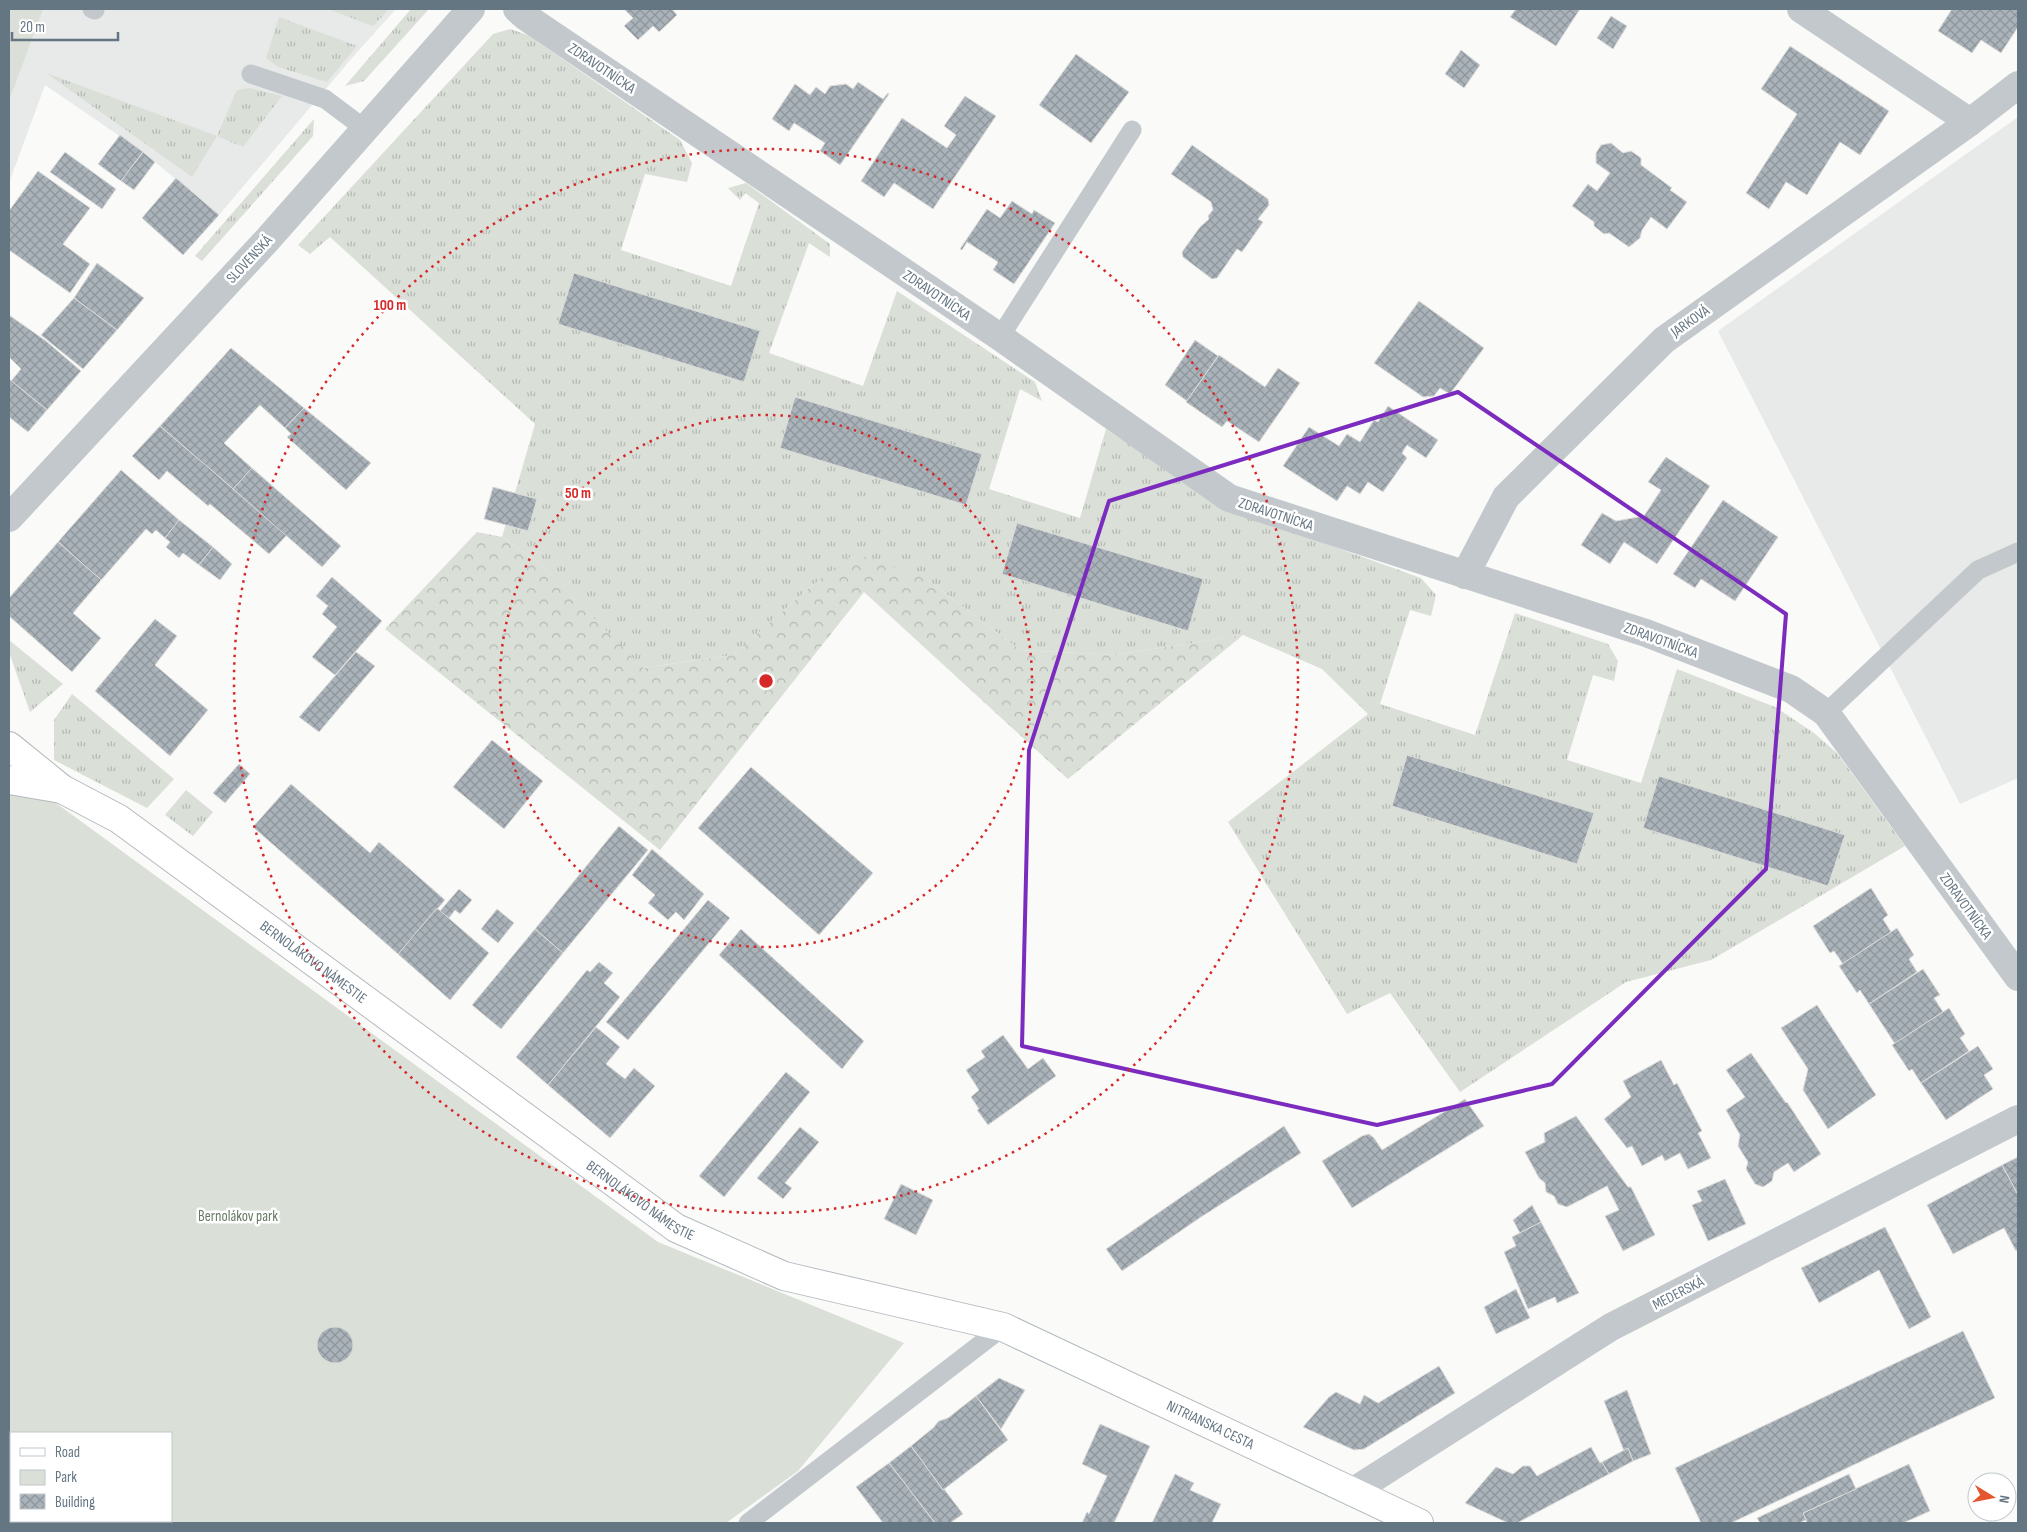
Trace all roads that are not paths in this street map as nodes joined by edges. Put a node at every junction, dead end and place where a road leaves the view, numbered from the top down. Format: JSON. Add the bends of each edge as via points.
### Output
{"nodes":[{"id":1,"x":471,"y":9,"type":"edge"},
{"id":2,"x":517,"y":9,"type":"edge"},
{"id":3,"x":1801,"y":9,"type":"edge"},
{"id":4,"x":251,"y":74,"type":"dead end"},
{"id":5,"x":2018,"y":85,"type":"edge"},
{"id":6,"x":1970,"y":122,"type":"junction"},
{"id":7,"x":365,"y":129,"type":"junction"},
{"id":8,"x":1132,"y":130,"type":"dead end"},
{"id":9,"x":1000,"y":337,"type":"junction"},
{"id":10,"x":16,"y":512,"type":"edge"},
{"id":11,"x":9,"y":528,"type":"edge"},
{"id":12,"x":2018,"y":552,"type":"edge"},
{"id":13,"x":1465,"y":575,"type":"junction"},
{"id":14,"x":1826,"y":713,"type":"junction"},
{"id":15,"x":9,"y":746,"type":"edge"},
{"id":16,"x":9,"y":780,"type":"edge"},
{"id":17,"x":62,"y":789,"type":"junction"},
{"id":18,"x":2018,"y":977,"type":"edge"},
{"id":19,"x":2018,"y":1119,"type":"edge"},
{"id":20,"x":1003,"y":1327,"type":"junction"},
{"id":21,"x":1352,"y":1492,"type":"junction"},
{"id":22,"x":748,"y":1523,"type":"edge"},
{"id":23,"x":1419,"y":1523,"type":"edge"}],
"edges":[{"from":1,"to":7,"type":"street","name":"SLOVENSKÁ"},
{"from":2,"to":9,"type":"street","name":"ZDRAVOTNÍCKA"},
{"from":3,"to":6,"type":"street"},
{"from":4,"to":7,"type":"lane","via":[[325,99]]},
{"from":5,"to":6,"type":"street","name":"JARKOVÁ"},
{"from":6,"to":13,"type":"street","name":"JARKOVÁ","via":[[1664,340],[1506,497]]},
{"from":7,"to":10,"type":"street","name":"SLOVENSKÁ","via":[[268,240]]},
{"from":8,"to":9,"type":"lane"},
{"from":9,"to":13,"type":"street","name":"ZDRAVOTNÍCKA","via":[[1229,498]]},
{"from":10,"to":11,"type":"street","name":"SLOVENSKÁ"},
{"from":12,"to":14,"type":"lane","via":[[1978,570]]},
{"from":13,"to":14,"type":"street","name":"ZDRAVOTNÍCKA","via":[[1646,633],[1791,689]]},
{"from":14,"to":18,"type":"street","name":"ZDRAVOTNÍCKA"},
{"from":15,"to":17,"type":"main road","name":"BERNOLÁKOVO NÁMESTIE"},
{"from":16,"to":17,"type":"main road","name":"BERNOLÁKOVO NÁMESTIE"},
{"from":17,"to":20,"type":"main road","name":"BERNOLÁKOVO NÁMESTIE","via":[[119,819],[676,1228],[784,1276]]},
{"from":19,"to":21,"type":"street","name":"MEDERSKÁ","via":[[1610,1327]]},
{"from":20,"to":21,"type":"main road","name":"NITRIANSKA CESTA"},
{"from":20,"to":22,"type":"lane"},
{"from":21,"to":23,"type":"main road","name":"NITRIANSKA CESTA"}]}
